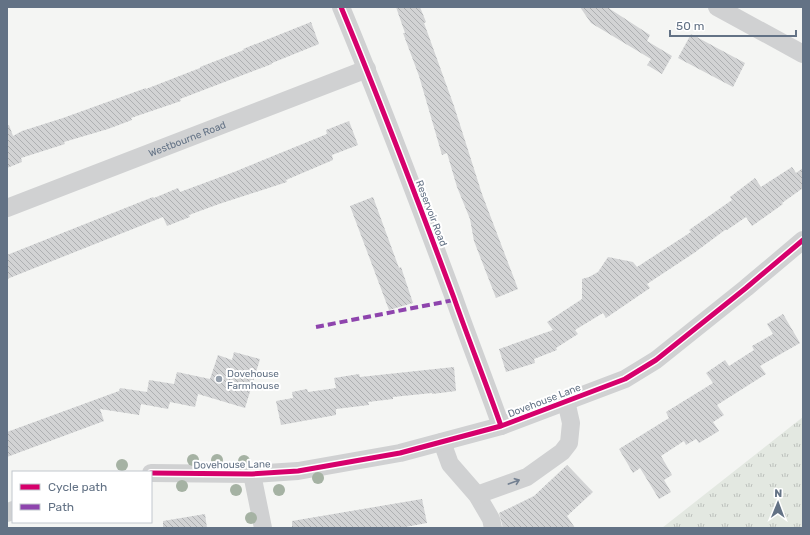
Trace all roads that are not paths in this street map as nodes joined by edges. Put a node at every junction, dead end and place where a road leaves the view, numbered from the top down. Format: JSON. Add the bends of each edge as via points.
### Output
{"nodes":[{"id":1,"x":341,"y":7,"type":"edge"},
{"id":2,"x":717,"y":7,"type":"edge"},
{"id":3,"x":803,"y":54,"type":"edge"},
{"id":4,"x":367,"y":69,"type":"junction"},
{"id":5,"x":7,"y":208,"type":"edge"},
{"id":6,"x":803,"y":240,"type":"edge"},
{"id":7,"x":566,"y":402,"type":"junction"},
{"id":8,"x":501,"y":426,"type":"junction"},
{"id":9,"x":442,"y":442,"type":"junction"},
{"id":10,"x":152,"y":473,"type":"edge"},
{"id":11,"x":252,"y":474,"type":"junction"},
{"id":12,"x":477,"y":495,"type":"junction"},
{"id":13,"x":263,"y":528,"type":"edge"},
{"id":14,"x":493,"y":528,"type":"edge"}],
"edges":[{"from":1,"to":4,"type":"street","name":"Reservoir Road"},
{"from":2,"to":3,"type":"street"},
{"from":4,"to":5,"type":"street","name":"Westbourne Road"},
{"from":4,"to":8,"type":"street","name":"Reservoir Road"},
{"from":6,"to":7,"type":"street","name":"Dovehouse Lane","via":[[656,360],[625,379]]},
{"from":7,"to":8,"type":"street","name":"Dovehouse Lane"},
{"from":12,"to":7,"type":"street","one_way":true,"via":[[527,477],[562,452],[569,443],[571,423]]},
{"from":8,"to":9,"type":"street","name":"Dovehouse Lane"},
{"from":9,"to":11,"type":"street","name":"Dovehouse Lane","via":[[400,453],[298,471]]},
{"from":9,"to":12,"type":"street","via":[[450,464]]},
{"from":10,"to":11,"type":"street","name":"Dovehouse Lane"},
{"from":11,"to":13,"type":"street"},
{"from":12,"to":14,"type":"street","via":[[491,519]]}]}
